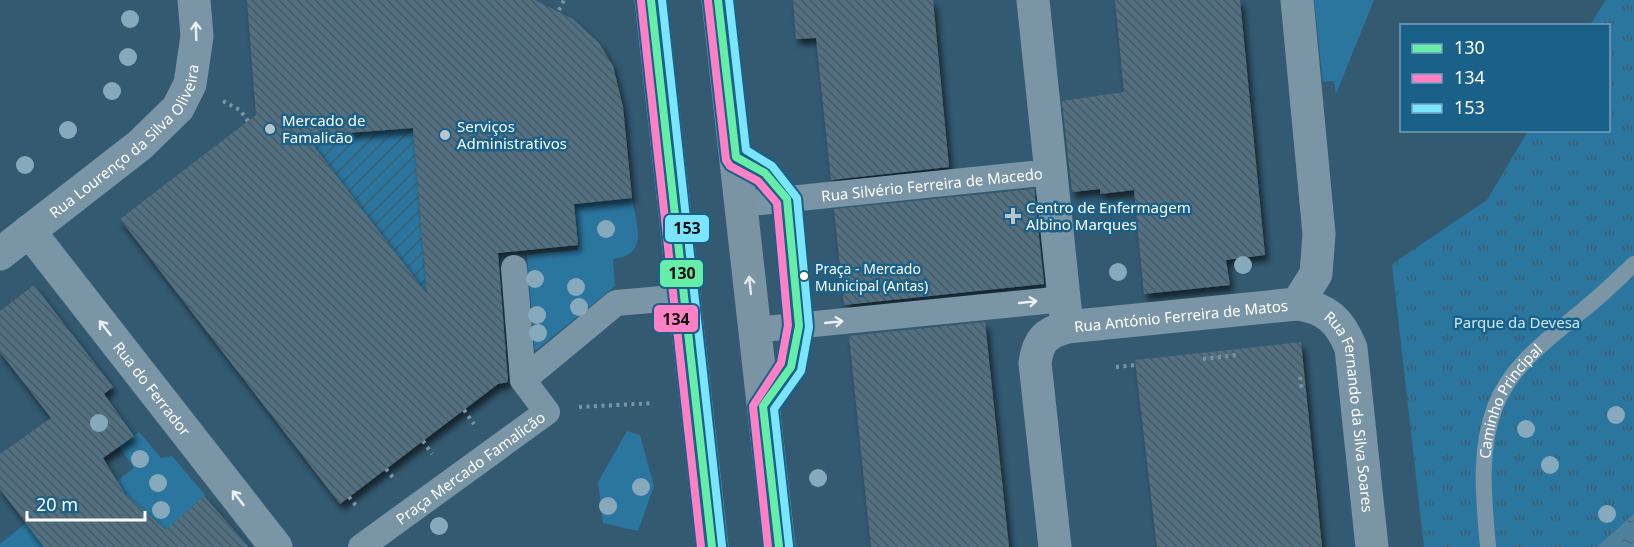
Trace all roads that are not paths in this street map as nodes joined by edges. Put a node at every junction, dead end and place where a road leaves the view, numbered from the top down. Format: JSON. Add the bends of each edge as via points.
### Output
{"nodes":[{"id":1,"x":194,"y":0,"type":"edge"},
{"id":2,"x":651,"y":0,"type":"edge"},
{"id":3,"x":718,"y":0,"type":"edge"},
{"id":4,"x":1034,"y":0,"type":"edge"},
{"id":5,"x":1297,"y":0,"type":"edge"},
{"id":6,"x":736,"y":157,"type":"junction"},
{"id":7,"x":1051,"y":172,"type":"junction"},
{"id":8,"x":787,"y":199,"type":"junction"},
{"id":9,"x":741,"y":204,"type":"junction"},
{"id":10,"x":29,"y":231,"type":"junction"},
{"id":11,"x":0,"y":254,"type":"edge"},
{"id":12,"x":1634,"y":264,"type":"edge"},
{"id":13,"x":514,"y":268,"type":"dead end"},
{"id":14,"x":685,"y":297,"type":"junction"},
{"id":15,"x":1297,"y":304,"type":"junction"},
{"id":16,"x":1066,"y":313,"type":"junction"},
{"id":17,"x":799,"y":326,"type":"junction"},
{"id":18,"x":755,"y":330,"type":"junction"},
{"id":19,"x":523,"y":380,"type":"junction"},
{"id":20,"x":763,"y":406,"type":"junction"},
{"id":21,"x":275,"y":546,"type":"edge"},
{"id":22,"x":361,"y":547,"type":"edge"},
{"id":23,"x":712,"y":547,"type":"edge"},
{"id":24,"x":779,"y":547,"type":"edge"},
{"id":25,"x":1055,"y":547,"type":"edge"},
{"id":26,"x":1372,"y":547,"type":"edge"},
{"id":27,"x":1488,"y":547,"type":"edge"}],
"edges":[{"from":10,"to":1,"type":"street","name":"Rua Lourenço da Silva Oliveira","one_way":true,"via":[[140,145],[178,108],[190,84],[197,36]]},
{"from":2,"to":14,"type":"main road"},
{"from":3,"to":6,"type":"main road"},
{"from":4,"to":7,"type":"street","name":"Rua Silvério Ferreira de Macedo"},
{"from":5,"to":15,"type":"street","name":"Rua António Ferreira de Matos","via":[[1318,234],[1316,274]]},
{"from":6,"to":8,"type":"lane","via":[[765,173]]},
{"from":6,"to":9,"type":"main road"},
{"from":7,"to":8,"type":"street","name":"Rua Silvério Ferreira de Macedo"},
{"from":7,"to":16,"type":"street","name":"Rua Silvério Ferreira de Macedo"},
{"from":8,"to":9,"type":"street","name":"Rua Silvério Ferreira de Macedo"},
{"from":8,"to":17,"type":"lane"},
{"from":18,"to":9,"type":"main road","one_way":true},
{"from":10,"to":11,"type":"street","name":"Rua Lourenço da Silva Oliveira"},
{"from":21,"to":10,"type":"street","name":"Rua do Ferrador","one_way":true},
{"from":12,"to":27,"type":"lane","name":"Caminho Principal","via":[[1545,340],[1516,370],[1495,405],[1486,440],[1484,497]]},
{"from":13,"to":19,"type":"street"},
{"from":14,"to":19,"type":"street","via":[[616,303]]},
{"from":14,"to":23,"type":"main road"},
{"from":15,"to":16,"type":"street","name":"Rua António Ferreira de Matos"},
{"from":15,"to":26,"type":"street","name":"Rua Fernando da Silva Soares","via":[[1329,314],[1343,327],[1351,348]]},
{"from":17,"to":16,"type":"street","name":"Rua António Ferreira de Matos","one_way":true},
{"from":16,"to":25,"type":"street","name":"Rua António Ferreira de Matos","via":[[1038,345],[1035,363]]},
{"from":17,"to":18,"type":"street","name":"Rua António Ferreira de Matos"},
{"from":17,"to":20,"type":"lane","via":[[790,367]]},
{"from":18,"to":20,"type":"main road"},
{"from":19,"to":22,"type":"street","name":"Praça Mercado Famalicão","via":[[547,412]]},
{"from":20,"to":24,"type":"main road"}]}
